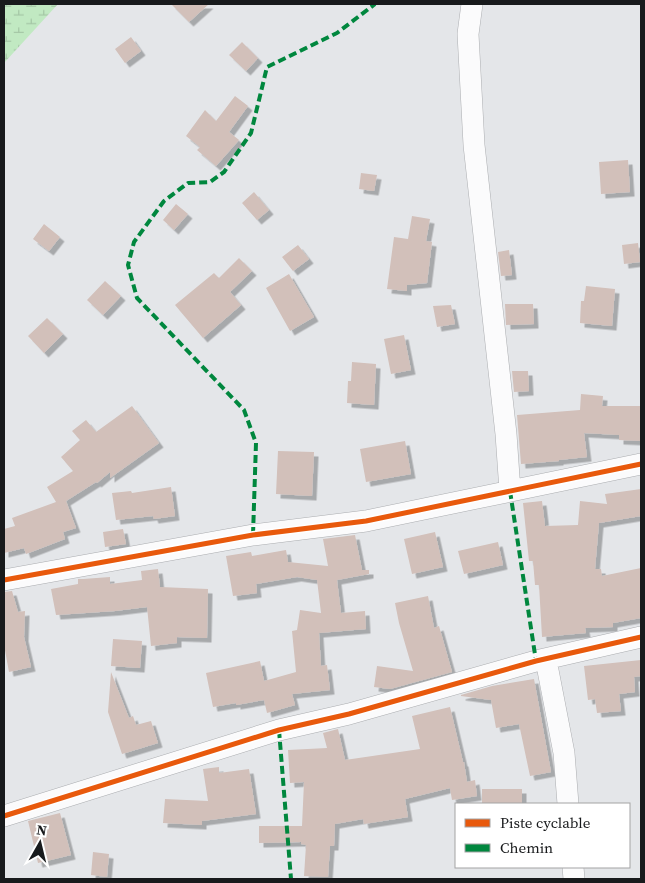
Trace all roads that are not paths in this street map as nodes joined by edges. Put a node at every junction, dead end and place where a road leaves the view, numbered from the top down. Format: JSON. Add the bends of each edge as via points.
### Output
{"nodes":[{"id":1,"x":472,"y":4,"type":"edge"},
{"id":2,"x":641,"y":464,"type":"edge"},
{"id":3,"x":510,"y":491,"type":"junction"},
{"id":4,"x":4,"y":580,"type":"edge"},
{"id":5,"x":641,"y":636,"type":"edge"},
{"id":6,"x":546,"y":660,"type":"junction"},
{"id":7,"x":568,"y":803,"type":"edge"},
{"id":8,"x":4,"y":816,"type":"edge"}],
"edges":[{"from":1,"to":3,"type":"street","via":[[468,34],[474,145]]},
{"from":2,"to":3,"type":"street"},
{"from":3,"to":4,"type":"street","via":[[366,521],[253,536]]},
{"from":5,"to":6,"type":"street"},
{"from":6,"to":7,"type":"street","via":[[564,752]]},
{"from":6,"to":8,"type":"street","via":[[279,730]]}]}
